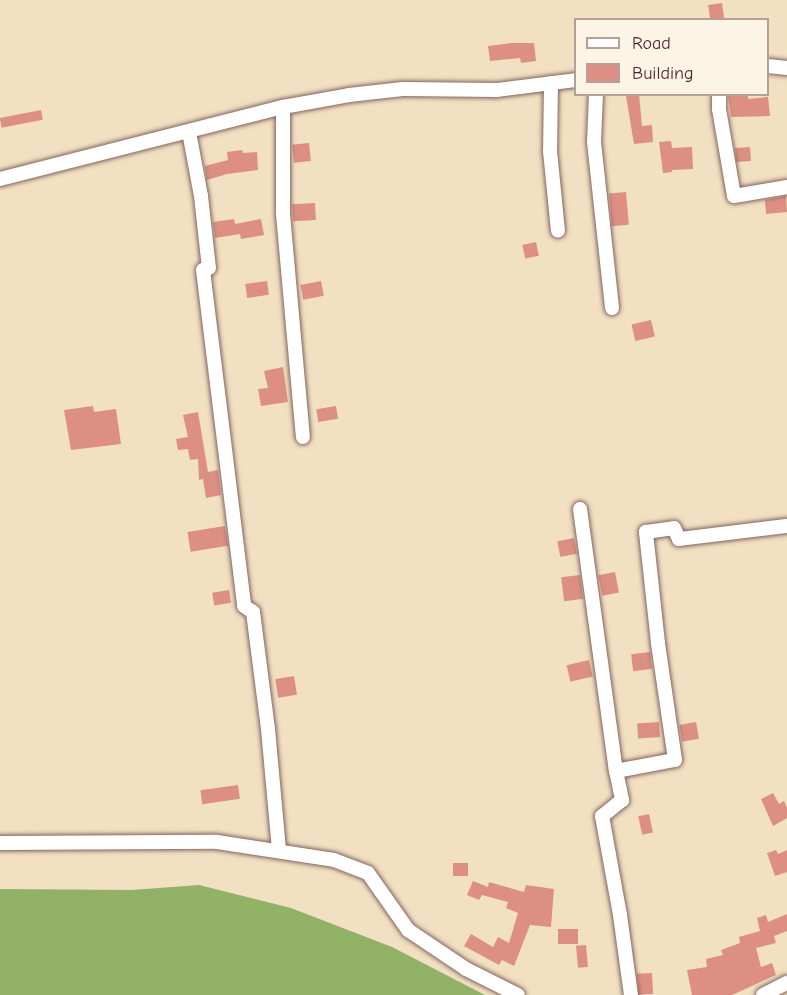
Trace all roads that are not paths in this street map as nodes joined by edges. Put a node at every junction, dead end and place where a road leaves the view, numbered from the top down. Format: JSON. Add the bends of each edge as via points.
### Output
{"nodes":[{"id":1,"x":769,"y":66,"type":"edge"},
{"id":2,"x":787,"y":68,"type":"edge"},
{"id":3,"x":574,"y":80,"type":"edge"},
{"id":4,"x":551,"y":83,"type":"junction"},
{"id":5,"x":596,"y":96,"type":"edge"},
{"id":6,"x":719,"y":96,"type":"edge"},
{"id":7,"x":283,"y":107,"type":"junction"},
{"id":8,"x":189,"y":132,"type":"junction"},
{"id":9,"x":0,"y":179,"type":"edge"},
{"id":10,"x":787,"y":187,"type":"edge"},
{"id":11,"x":558,"y":231,"type":"dead end"},
{"id":12,"x":612,"y":308,"type":"dead end"},
{"id":13,"x":303,"y":437,"type":"dead end"},
{"id":14,"x":580,"y":508,"type":"dead end"},
{"id":15,"x":787,"y":526,"type":"edge"},
{"id":16,"x":616,"y":771,"type":"junction"},
{"id":17,"x":0,"y":843,"type":"edge"},
{"id":18,"x":279,"y":850,"type":"junction"},
{"id":19,"x":787,"y":983,"type":"edge"},
{"id":20,"x":518,"y":995,"type":"edge"},
{"id":21,"x":631,"y":995,"type":"edge"},
{"id":22,"x":763,"y":995,"type":"edge"}],
"edges":[{"from":1,"to":2,"type":"street"},
{"from":3,"to":4,"type":"street"},
{"from":4,"to":7,"type":"street","via":[[497,90],[404,89]]},
{"from":4,"to":11,"type":"street","via":[[550,151]]},
{"from":5,"to":12,"type":"street","via":[[594,142]]},
{"from":6,"to":10,"type":"street","via":[[734,196]]},
{"from":7,"to":8,"type":"street"},
{"from":7,"to":13,"type":"street","via":[[283,214]]},
{"from":8,"to":9,"type":"street"},
{"from":8,"to":18,"type":"street","via":[[208,256],[209,268],[203,270],[244,606],[253,612]]},
{"from":14,"to":16,"type":"street"},
{"from":15,"to":16,"type":"street","via":[[679,539],[674,528],[646,532],[675,760]]},
{"from":16,"to":21,"type":"street","via":[[622,800],[602,816]]},
{"from":17,"to":18,"type":"street","via":[[217,842]]},
{"from":18,"to":20,"type":"street","via":[[334,860],[368,873],[408,930],[466,969]]},
{"from":19,"to":22,"type":"street"}]}
